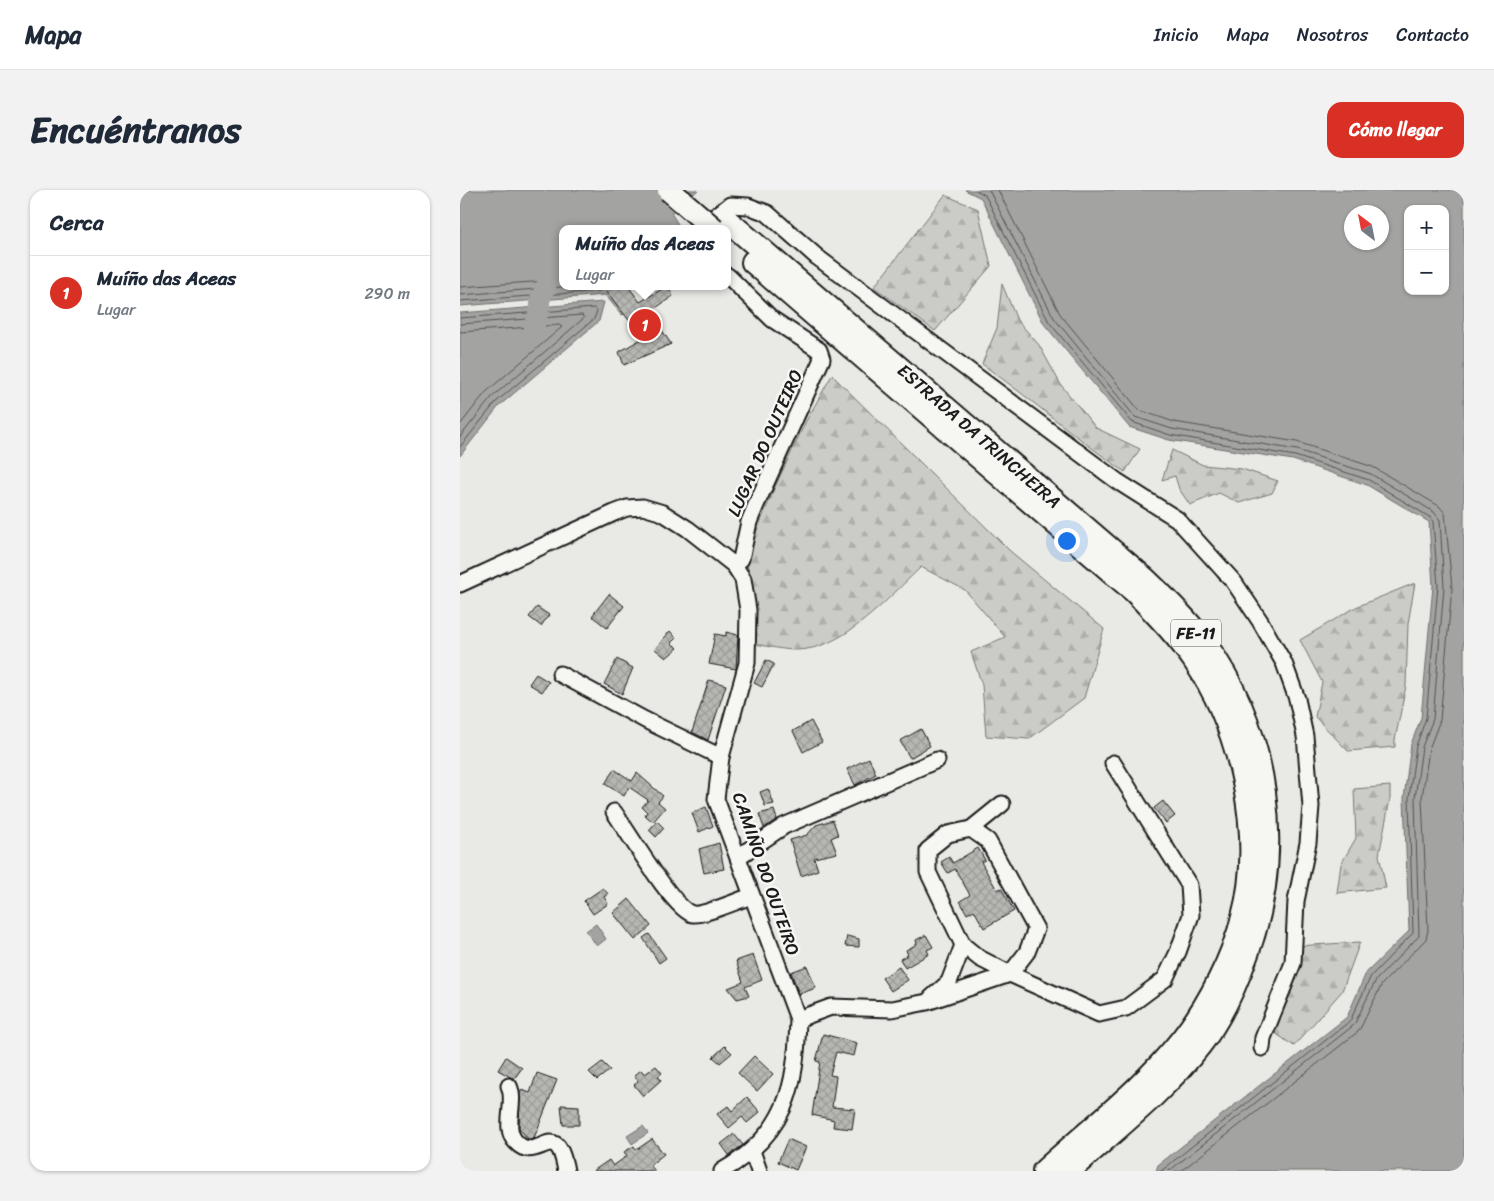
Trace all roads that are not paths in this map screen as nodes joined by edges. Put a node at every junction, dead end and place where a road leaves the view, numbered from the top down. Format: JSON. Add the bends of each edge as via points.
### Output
{"nodes":[{"id":1,"x":669,"y":190,"type":"edge"},
{"id":2,"x":692,"y":190,"type":"edge"},
{"id":3,"x":709,"y":225,"type":"edge"},
{"id":4,"x":716,"y":225,"type":"edge"},
{"id":5,"x":719,"y":225,"type":"edge"},
{"id":6,"x":731,"y":237,"type":"edge"},
{"id":7,"x":731,"y":237,"type":"edge"},
{"id":8,"x":731,"y":279,"type":"edge"},
{"id":9,"x":734,"y":565,"type":"junction"},
{"id":10,"x":460,"y":584,"type":"edge"},
{"id":11,"x":560,"y":674,"type":"dead end"},
{"id":12,"x":721,"y":757,"type":"junction"},
{"id":13,"x":937,"y":760,"type":"dead end"},
{"id":14,"x":1113,"y":763,"type":"dead end"},
{"id":15,"x":1002,"y":804,"type":"dead end"},
{"id":16,"x":614,"y":812,"type":"dead end"},
{"id":17,"x":971,"y":829,"type":"junction"},
{"id":18,"x":738,"y":857,"type":"junction"},
{"id":19,"x":751,"y":896,"type":"junction"},
{"id":20,"x":963,"y":946,"type":"junction"},
{"id":21,"x":1010,"y":974,"type":"junction"},
{"id":22,"x":927,"y":1002,"type":"junction"},
{"id":23,"x":798,"y":1019,"type":"junction"},
{"id":24,"x":1262,"y":1048,"type":"dead end"},
{"id":25,"x":509,"y":1086,"type":"dead end"},
{"id":26,"x":752,"y":1151,"type":"junction"},
{"id":27,"x":566,"y":1171,"type":"edge"},
{"id":28,"x":722,"y":1171,"type":"edge"},
{"id":29,"x":759,"y":1171,"type":"edge"},
{"id":30,"x":1044,"y":1171,"type":"edge"},
{"id":31,"x":1069,"y":1171,"type":"edge"}],
"edges":[{"from":1,"to":4,"type":"highway","name":"ESTRADA DA TRINCHEIRA","number":"FE-11","bridge":true},
{"from":2,"to":5,"type":"highway","name":"ESTRADA DA TRINCHEIRA","number":"FE-11"},
{"from":3,"to":24,"type":"street","via":[[730,205],[748,206],[767,213],[817,257],[917,332],[1110,476],[1177,519],[1234,582],[1284,663],[1297,699],[1305,736],[1312,806],[1296,901],[1293,963]]},
{"from":6,"to":30,"type":"highway","name":"ESTRADA DA TRINCHEIRA","number":"FE-11","via":[[1135,592],[1195,660],[1216,697],[1232,736],[1246,787],[1249,880],[1244,917],[1220,978],[1183,1038],[1155,1070]]},
{"from":7,"to":31,"type":"highway","name":"ESTRADA DA TRINCHEIRA","number":"FE-11","via":[[1144,578],[1206,645],[1228,682],[1249,728],[1263,782],[1268,846],[1259,920],[1236,984],[1200,1044],[1171,1078]]},
{"from":8,"to":9,"type":"street","name":"LUGAR DO OUTEIRO","via":[[772,319],[822,354],[819,369],[752,514],[741,559]]},
{"from":9,"to":10,"type":"street","via":[[663,513],[643,507],[627,508]]},
{"from":9,"to":12,"type":"street","name":"CAMIÑO DO OUTEIRO","via":[[743,579],[748,610],[747,663]]},
{"from":11,"to":12,"type":"street"},
{"from":12,"to":18,"type":"street","name":"CAMIÑO DO OUTEIRO","via":[[716,799]]},
{"from":13,"to":18,"type":"street","via":[[784,826]]},
{"from":14,"to":21,"type":"street","via":[[1189,885],[1191,916],[1165,979],[1126,1008],[1099,1014]]},
{"from":15,"to":17,"type":"street"},
{"from":16,"to":19,"type":"street","via":[[685,911],[695,915]]},
{"from":17,"to":20,"type":"street","via":[[948,834],[928,850],[928,872]]},
{"from":17,"to":21,"type":"street","via":[[988,841],[1036,929],[1027,952]]},
{"from":18,"to":19,"type":"street","name":"CAMIÑO DO OUTEIRO"},
{"from":19,"to":23,"type":"street","name":"CAMIÑO DO OUTEIRO"},
{"from":20,"to":21,"type":"street"},
{"from":20,"to":22,"type":"street","via":[[949,982]]},
{"from":21,"to":22,"type":"street"},
{"from":22,"to":23,"type":"street","via":[[892,1008],[831,1007]]},
{"from":23,"to":26,"type":"street","via":[[792,1087],[774,1127]]},
{"from":25,"to":27,"type":"street","via":[[514,1141],[521,1148],[531,1149],[555,1143]]},
{"from":26,"to":28,"type":"street"},
{"from":26,"to":29,"type":"street"}]}
